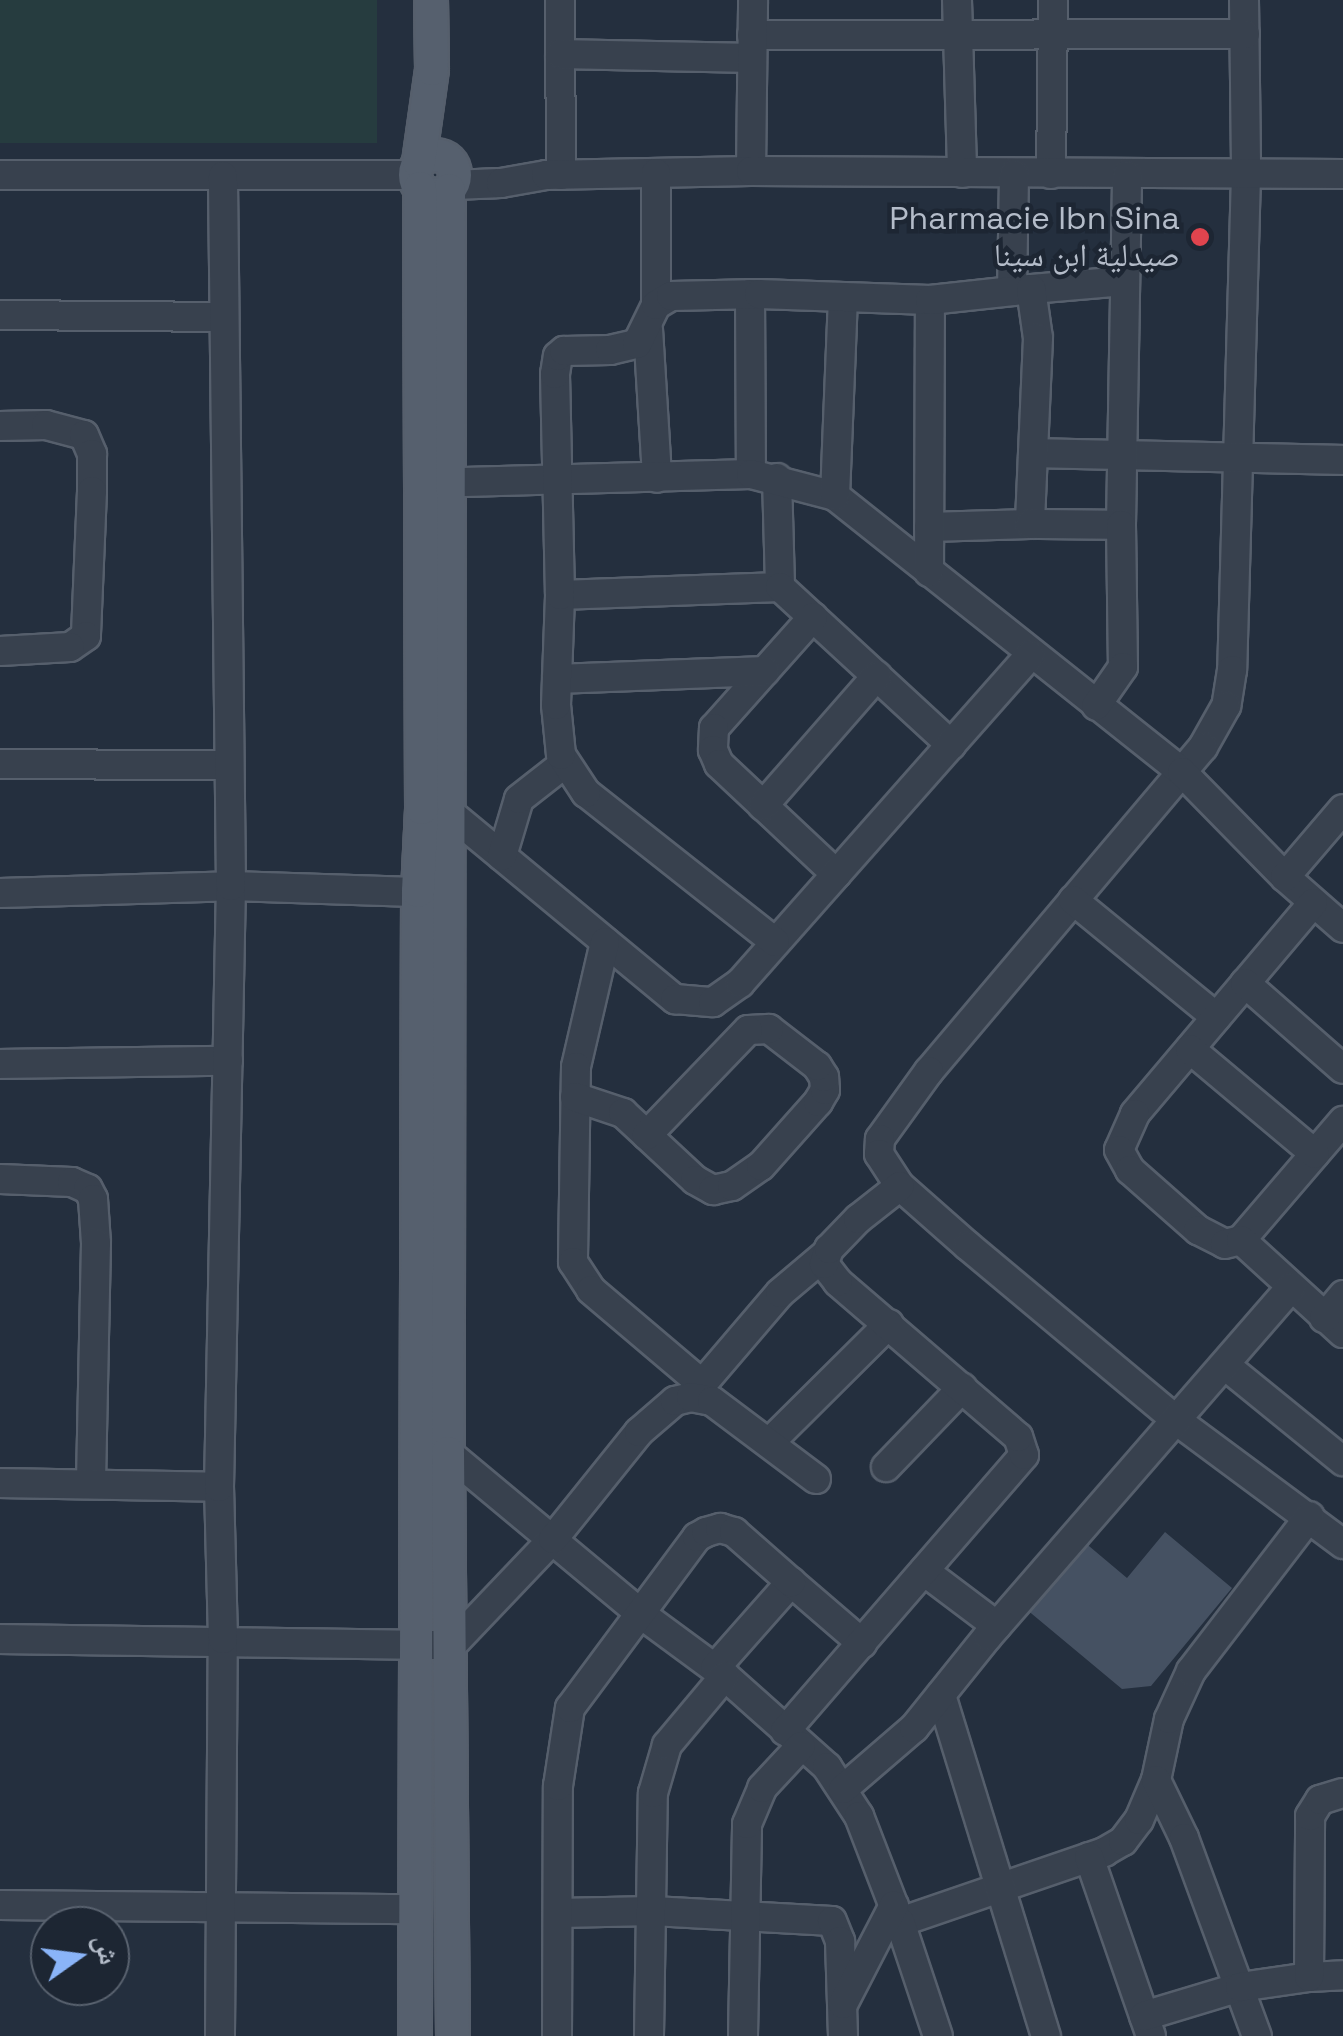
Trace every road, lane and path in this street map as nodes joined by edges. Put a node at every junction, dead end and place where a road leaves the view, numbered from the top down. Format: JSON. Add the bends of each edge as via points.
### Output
{"nodes":[{"id":1,"x":431,"y":0,"type":"edge"},
{"id":2,"x":560,"y":0,"type":"edge"},
{"id":3,"x":753,"y":0,"type":"edge"},
{"id":4,"x":956,"y":0,"type":"edge"},
{"id":5,"x":1053,"y":0,"type":"edge"},
{"id":6,"x":1244,"y":0,"type":"edge"},
{"id":7,"x":1052,"y":32,"type":"junction"},
{"id":8,"x":1245,"y":34,"type":"junction"},
{"id":9,"x":958,"y":36,"type":"junction"},
{"id":10,"x":752,"y":46,"type":"junction"},
{"id":11,"x":560,"y":54,"type":"junction"},
{"id":12,"x":751,"y":171,"type":"junction"},
{"id":13,"x":656,"y":173,"type":"junction"},
{"id":14,"x":962,"y":173,"type":"junction"},
{"id":15,"x":1014,"y":174,"type":"junction"},
{"id":16,"x":1051,"y":174,"type":"junction"},
{"id":17,"x":1127,"y":174,"type":"junction"},
{"id":18,"x":1343,"y":174,"type":"edge"},
{"id":19,"x":0,"y":175,"type":"edge"},
{"id":20,"x":437,"y":175,"type":"junction"},
{"id":21,"x":554,"y":175,"type":"junction"},
{"id":22,"x":223,"y":176,"type":"junction"},
{"id":23,"x":1246,"y":176,"type":"junction"},
{"id":24,"x":1125,"y":281,"type":"junction"},
{"id":25,"x":1022,"y":290,"type":"junction"},
{"id":26,"x":750,"y":294,"type":"junction"},
{"id":27,"x":843,"y":297,"type":"junction"},
{"id":28,"x":930,"y":300,"type":"junction"},
{"id":29,"x":0,"y":316,"type":"edge"},
{"id":30,"x":652,"y":316,"type":"junction"},
{"id":31,"x":222,"y":317,"type":"junction"},
{"id":32,"x":0,"y":426,"type":"edge"},
{"id":33,"x":1032,"y":453,"type":"junction"},
{"id":34,"x":1123,"y":457,"type":"junction"},
{"id":35,"x":1238,"y":459,"type":"junction"},
{"id":36,"x":1343,"y":460,"type":"edge"},
{"id":37,"x":764,"y":476,"type":"junction"},
{"id":38,"x":657,"y":478,"type":"junction"},
{"id":39,"x":436,"y":483,"type":"junction"},
{"id":40,"x":558,"y":483,"type":"junction"},
{"id":41,"x":835,"y":496,"type":"junction"},
{"id":42,"x":1030,"y":524,"type":"junction"},
{"id":43,"x":1121,"y":525,"type":"junction"},
{"id":44,"x":929,"y":528,"type":"junction"},
{"id":45,"x":929,"y":572,"type":"junction"},
{"id":46,"x":780,"y":587,"type":"junction"},
{"id":47,"x":560,"y":595,"type":"junction"},
{"id":48,"x":813,"y":617,"type":"junction"},
{"id":49,"x":0,"y":651,"type":"edge"},
{"id":50,"x":1030,"y":656,"type":"junction"},
{"id":51,"x":765,"y":671,"type":"junction"},
{"id":52,"x":876,"y":676,"type":"junction"},
{"id":53,"x":556,"y":679,"type":"junction"},
{"id":54,"x":1096,"y":706,"type":"junction"},
{"id":55,"x":950,"y":744,"type":"junction"},
{"id":56,"x":565,"y":763,"type":"junction"},
{"id":57,"x":0,"y":764,"type":"edge"},
{"id":58,"x":228,"y":765,"type":"junction"},
{"id":59,"x":1182,"y":772,"type":"junction"},
{"id":60,"x":763,"y":806,"type":"junction"},
{"id":61,"x":1343,"y":810,"type":"edge"},
{"id":62,"x":437,"y":812,"type":"junction"},
{"id":63,"x":502,"y":856,"type":"junction"},
{"id":64,"x":836,"y":874,"type":"junction"},
{"id":65,"x":1286,"y":878,"type":"junction"},
{"id":66,"x":231,"y":886,"type":"junction"},
{"id":67,"x":418,"y":892,"type":"junction"},
{"id":68,"x":0,"y":893,"type":"edge"},
{"id":69,"x":451,"y":894,"type":"junction"},
{"id":70,"x":1073,"y":900,"type":"junction"},
{"id":71,"x":1313,"y":903,"type":"junction"},
{"id":72,"x":1343,"y":928,"type":"edge"},
{"id":73,"x":606,"y":942,"type":"junction"},
{"id":74,"x":775,"y":942,"type":"junction"},
{"id":75,"x":1244,"y":984,"type":"junction"},
{"id":76,"x":1216,"y":1017,"type":"junction"},
{"id":77,"x":1190,"y":1048,"type":"junction"},
{"id":78,"x":228,"y":1061,"type":"junction"},
{"id":79,"x":0,"y":1064,"type":"edge"},
{"id":80,"x":1343,"y":1068,"type":"edge"},
{"id":81,"x":575,"y":1096,"type":"junction"},
{"id":82,"x":1343,"y":1121,"type":"edge"},
{"id":83,"x":647,"y":1135,"type":"junction"},
{"id":84,"x":1315,"y":1154,"type":"junction"},
{"id":85,"x":0,"y":1179,"type":"edge"},
{"id":86,"x":900,"y":1186,"type":"junction"},
{"id":87,"x":1241,"y":1240,"type":"junction"},
{"id":88,"x":824,"y":1256,"type":"junction"},
{"id":89,"x":1291,"y":1287,"type":"junction"},
{"id":90,"x":1343,"y":1296,"type":"edge"},
{"id":91,"x":889,"y":1324,"type":"junction"},
{"id":92,"x":1333,"y":1326,"type":"edge"},
{"id":93,"x":1226,"y":1366,"type":"junction"},
{"id":94,"x":962,"y":1388,"type":"junction"},
{"id":95,"x":696,"y":1390,"type":"junction"},
{"id":96,"x":1176,"y":1420,"type":"junction"},
{"id":97,"x":769,"y":1443,"type":"junction"},
{"id":98,"x":432,"y":1450,"type":"junction"},
{"id":99,"x":1341,"y":1455,"type":"edge"},
{"id":100,"x":886,"y":1467,"type":"dead end"},
{"id":101,"x":816,"y":1479,"type":"dead end"},
{"id":102,"x":0,"y":1483,"type":"edge"},
{"id":103,"x":91,"y":1484,"type":"junction"},
{"id":104,"x":220,"y":1486,"type":"junction"},
{"id":105,"x":1310,"y":1516,"type":"junction"},
{"id":106,"x":553,"y":1539,"type":"junction"},
{"id":107,"x":1343,"y":1544,"type":"edge"},
{"id":108,"x":924,"y":1571,"type":"junction"},
{"id":109,"x":791,"y":1582,"type":"junction"},
{"id":110,"x":641,"y":1614,"type":"junction"},
{"id":111,"x":997,"y":1626,"type":"junction"},
{"id":112,"x":0,"y":1639,"type":"edge"},
{"id":113,"x":223,"y":1639,"type":"junction"},
{"id":114,"x":419,"y":1641,"type":"junction"},
{"id":115,"x":862,"y":1644,"type":"junction"},
{"id":116,"x":452,"y":1645,"type":"junction"},
{"id":117,"x":720,"y":1672,"type":"junction"},
{"id":118,"x":941,"y":1695,"type":"junction"},
{"id":119,"x":793,"y":1738,"type":"junction"},
{"id":120,"x":1156,"y":1780,"type":"junction"},
{"id":121,"x":842,"y":1789,"type":"junction"},
{"id":122,"x":1343,"y":1793,"type":"edge"},
{"id":123,"x":1089,"y":1858,"type":"junction"},
{"id":124,"x":998,"y":1886,"type":"junction"},
{"id":125,"x":0,"y":1906,"type":"edge"},
{"id":126,"x":220,"y":1907,"type":"junction"},
{"id":127,"x":413,"y":1908,"type":"junction"},
{"id":128,"x":653,"y":1911,"type":"junction"},
{"id":129,"x":558,"y":1913,"type":"junction"},
{"id":130,"x":897,"y":1914,"type":"junction"},
{"id":131,"x":745,"y":1918,"type":"junction"},
{"id":132,"x":1343,"y":1974,"type":"edge"},
{"id":133,"x":1309,"y":1977,"type":"junction"},
{"id":134,"x":1240,"y":1988,"type":"junction"},
{"id":135,"x":842,"y":2006,"type":"junction"},
{"id":136,"x":1147,"y":2030,"type":"edge"},
{"id":137,"x":220,"y":2036,"type":"edge"},
{"id":138,"x":415,"y":2036,"type":"edge"},
{"id":139,"x":452,"y":2036,"type":"edge"},
{"id":140,"x":558,"y":2036,"type":"edge"},
{"id":141,"x":649,"y":2036,"type":"edge"},
{"id":142,"x":743,"y":2036,"type":"edge"},
{"id":143,"x":843,"y":2036,"type":"edge"},
{"id":144,"x":938,"y":2036,"type":"edge"},
{"id":145,"x":1046,"y":2036,"type":"edge"},
{"id":146,"x":1257,"y":2036,"type":"edge"}],
"edges":[{"from":1,"to":20,"type":"main road"},
{"from":2,"to":11,"type":"street"},
{"from":3,"to":10,"type":"street"},
{"from":4,"to":9,"type":"street"},
{"from":5,"to":7,"type":"street"},
{"from":6,"to":8,"type":"street"},
{"from":7,"to":8,"type":"street"},
{"from":7,"to":9,"type":"street"},
{"from":7,"to":16,"type":"street"},
{"from":8,"to":23,"type":"street"},
{"from":9,"to":10,"type":"street"},
{"from":9,"to":14,"type":"street"},
{"from":10,"to":11,"type":"street"},
{"from":10,"to":12,"type":"street"},
{"from":11,"to":21,"type":"street"},
{"from":12,"to":13,"type":"street"},
{"from":12,"to":14,"type":"street"},
{"from":13,"to":21,"type":"street"},
{"from":13,"to":30,"type":"street"},
{"from":14,"to":15,"type":"street"},
{"from":15,"to":16,"type":"street"},
{"from":15,"to":25,"type":"street"},
{"from":16,"to":17,"type":"street"},
{"from":17,"to":23,"type":"street"},
{"from":17,"to":24,"type":"street"},
{"from":18,"to":23,"type":"street"},
{"from":19,"to":22,"type":"street"},
{"from":20,"to":21,"type":"street","via":[[501,183]]},
{"from":20,"to":22,"type":"street"},
{"from":20,"to":39,"type":"main road"},
{"from":22,"to":31,"type":"street"},
{"from":23,"to":35,"type":"street"},
{"from":24,"to":25,"type":"street"},
{"from":24,"to":34,"type":"street"},
{"from":25,"to":28,"type":"street"},
{"from":25,"to":33,"type":"street","via":[[1038,338]]},
{"from":26,"to":27,"type":"street"},
{"from":26,"to":30,"type":"street","via":[[671,296]]},
{"from":26,"to":37,"type":"street"},
{"from":27,"to":28,"type":"street"},
{"from":27,"to":41,"type":"street"},
{"from":28,"to":44,"type":"street"},
{"from":29,"to":31,"type":"street"},
{"from":30,"to":38,"type":"street"},
{"from":30,"to":40,"type":"street","via":[[638,344],[570,349],[558,356]]},
{"from":31,"to":58,"type":"street"},
{"from":32,"to":49,"type":"street","via":[[46,425],[84,435],[92,454],[92,492],[86,636],[70,647]]},
{"from":33,"to":34,"type":"street"},
{"from":33,"to":42,"type":"street"},
{"from":34,"to":35,"type":"street"},
{"from":34,"to":43,"type":"street"},
{"from":35,"to":36,"type":"street"},
{"from":35,"to":59,"type":"street","via":[[1226,706]]},
{"from":37,"to":38,"type":"street"},
{"from":37,"to":41,"type":"street"},
{"from":37,"to":46,"type":"street"},
{"from":38,"to":40,"type":"street"},
{"from":39,"to":40,"type":"street"},
{"from":39,"to":62,"type":"main road"},
{"from":40,"to":47,"type":"street"},
{"from":41,"to":45,"type":"street"},
{"from":42,"to":43,"type":"street"},
{"from":42,"to":44,"type":"street"},
{"from":43,"to":54,"type":"street","via":[[1123,667]]},
{"from":44,"to":45,"type":"street"},
{"from":45,"to":50,"type":"street"},
{"from":46,"to":47,"type":"street"},
{"from":46,"to":48,"type":"street"},
{"from":47,"to":53,"type":"street"},
{"from":48,"to":51,"type":"street"},
{"from":48,"to":52,"type":"street"},
{"from":50,"to":54,"type":"street"},
{"from":50,"to":55,"type":"street"},
{"from":51,"to":53,"type":"street"},
{"from":51,"to":60,"type":"street","via":[[714,728],[712,740],[719,764]]},
{"from":52,"to":55,"type":"street"},
{"from":52,"to":60,"type":"street"},
{"from":53,"to":56,"type":"street"},
{"from":54,"to":59,"type":"street"},
{"from":55,"to":64,"type":"street"},
{"from":56,"to":63,"type":"street","via":[[519,799]]},
{"from":56,"to":74,"type":"street","via":[[586,793]]},
{"from":57,"to":58,"type":"street"},
{"from":58,"to":66,"type":"street"},
{"from":59,"to":65,"type":"street"},
{"from":59,"to":70,"type":"street"},
{"from":60,"to":64,"type":"street"},
{"from":61,"to":65,"type":"street"},
{"from":62,"to":63,"type":"street"},
{"from":62,"to":67,"type":"main road"},
{"from":62,"to":69,"type":"main road"},
{"from":63,"to":73,"type":"street"},
{"from":64,"to":74,"type":"street"},
{"from":65,"to":71,"type":"street"},
{"from":66,"to":67,"type":"street"},
{"from":66,"to":68,"type":"street"},
{"from":66,"to":78,"type":"street"},
{"from":67,"to":69,"type":"street"},
{"from":67,"to":98,"type":"main road"},
{"from":69,"to":98,"type":"main road"},
{"from":70,"to":76,"type":"street"},
{"from":70,"to":86,"type":"street","via":[[880,1139],[879,1154]]},
{"from":71,"to":72,"type":"street"},
{"from":71,"to":75,"type":"street"},
{"from":73,"to":74,"type":"street","via":[[675,1000],[703,1004],[740,983]]},
{"from":73,"to":81,"type":"street","via":[[578,1043]]},
{"from":75,"to":76,"type":"street"},
{"from":75,"to":80,"type":"street"},
{"from":76,"to":77,"type":"street"},
{"from":77,"to":84,"type":"street"},
{"from":77,"to":87,"type":"street","via":[[1135,1114],[1120,1150],[1130,1170],[1206,1236],[1225,1244]]},
{"from":78,"to":79,"type":"street"},
{"from":78,"to":104,"type":"street"},
{"from":81,"to":83,"type":"street","via":[[623,1113]]},
{"from":81,"to":95,"type":"street","via":[[570,1242],[576,1268]]},
{"from":82,"to":84,"type":"street"},
{"from":83,"to":83,"type":"street","via":[[695,1180],[712,1190],[732,1186],[760,1166],[818,1102],[824,1076],[769,1028],[748,1030]]},
{"from":84,"to":87,"type":"street"},
{"from":85,"to":103,"type":"street","via":[[72,1182],[93,1199]]},
{"from":86,"to":88,"type":"street"},
{"from":86,"to":96,"type":"street"},
{"from":87,"to":89,"type":"street"},
{"from":88,"to":91,"type":"street","via":[[838,1282]]},
{"from":88,"to":95,"type":"street","via":[[795,1277]]},
{"from":89,"to":92,"type":"street"},
{"from":89,"to":93,"type":"street"},
{"from":90,"to":92,"type":"street"},
{"from":91,"to":94,"type":"street"},
{"from":91,"to":97,"type":"street"},
{"from":93,"to":96,"type":"street"},
{"from":93,"to":99,"type":"street"},
{"from":94,"to":100,"type":"street"},
{"from":94,"to":108,"type":"street","via":[[1018,1437],[1024,1455]]},
{"from":95,"to":97,"type":"street"},
{"from":95,"to":106,"type":"street","via":[[640,1432]]},
{"from":96,"to":105,"type":"street"},
{"from":96,"to":111,"type":"street"},
{"from":97,"to":101,"type":"street"},
{"from":98,"to":106,"type":"street"},
{"from":98,"to":114,"type":"main road"},
{"from":98,"to":116,"type":"main road"},
{"from":102,"to":103,"type":"street"},
{"from":103,"to":104,"type":"street"},
{"from":104,"to":113,"type":"street"},
{"from":105,"to":107,"type":"street"},
{"from":105,"to":120,"type":"street","via":[[1191,1670],[1169,1719]]},
{"from":106,"to":110,"type":"street"},
{"from":106,"to":116,"type":"street"},
{"from":108,"to":111,"type":"street"},
{"from":108,"to":115,"type":"street"},
{"from":109,"to":110,"type":"street","via":[[734,1532],[714,1528],[697,1537]]},
{"from":109,"to":115,"type":"street"},
{"from":109,"to":117,"type":"street"},
{"from":110,"to":117,"type":"street"},
{"from":110,"to":129,"type":"street","via":[[578,1695],[565,1724]]},
{"from":111,"to":118,"type":"street"},
{"from":112,"to":113,"type":"street"},
{"from":113,"to":114,"type":"street"},
{"from":113,"to":126,"type":"street"},
{"from":114,"to":116,"type":"street"},
{"from":114,"to":127,"type":"main road"},
{"from":115,"to":119,"type":"street"},
{"from":116,"to":139,"type":"main road"},
{"from":117,"to":119,"type":"street"},
{"from":117,"to":128,"type":"street","via":[[660,1764],[653,1792]]},
{"from":118,"to":121,"type":"street","via":[[891,1751]]},
{"from":118,"to":124,"type":"street"},
{"from":119,"to":121,"type":"street"},
{"from":119,"to":131,"type":"street","via":[[747,1824]]},
{"from":120,"to":123,"type":"street","via":[[1132,1832]]},
{"from":120,"to":134,"type":"street"},
{"from":121,"to":130,"type":"street"},
{"from":122,"to":133,"type":"street","via":[[1320,1800],[1310,1816]]},
{"from":123,"to":124,"type":"street"},
{"from":123,"to":136,"type":"street"},
{"from":124,"to":130,"type":"street"},
{"from":124,"to":145,"type":"street"},
{"from":125,"to":126,"type":"street"},
{"from":126,"to":127,"type":"street"},
{"from":126,"to":137,"type":"street"},
{"from":127,"to":138,"type":"main road"},
{"from":128,"to":129,"type":"street"},
{"from":128,"to":131,"type":"street"},
{"from":128,"to":141,"type":"street"},
{"from":129,"to":140,"type":"street"},
{"from":130,"to":135,"type":"street"},
{"from":130,"to":144,"type":"street"},
{"from":131,"to":135,"type":"street","via":[[832,1921],[840,1942]]},
{"from":131,"to":142,"type":"street"},
{"from":132,"to":133,"type":"street"},
{"from":133,"to":134,"type":"street"},
{"from":134,"to":136,"type":"street"},
{"from":134,"to":146,"type":"street"},
{"from":135,"to":143,"type":"street"}]}
